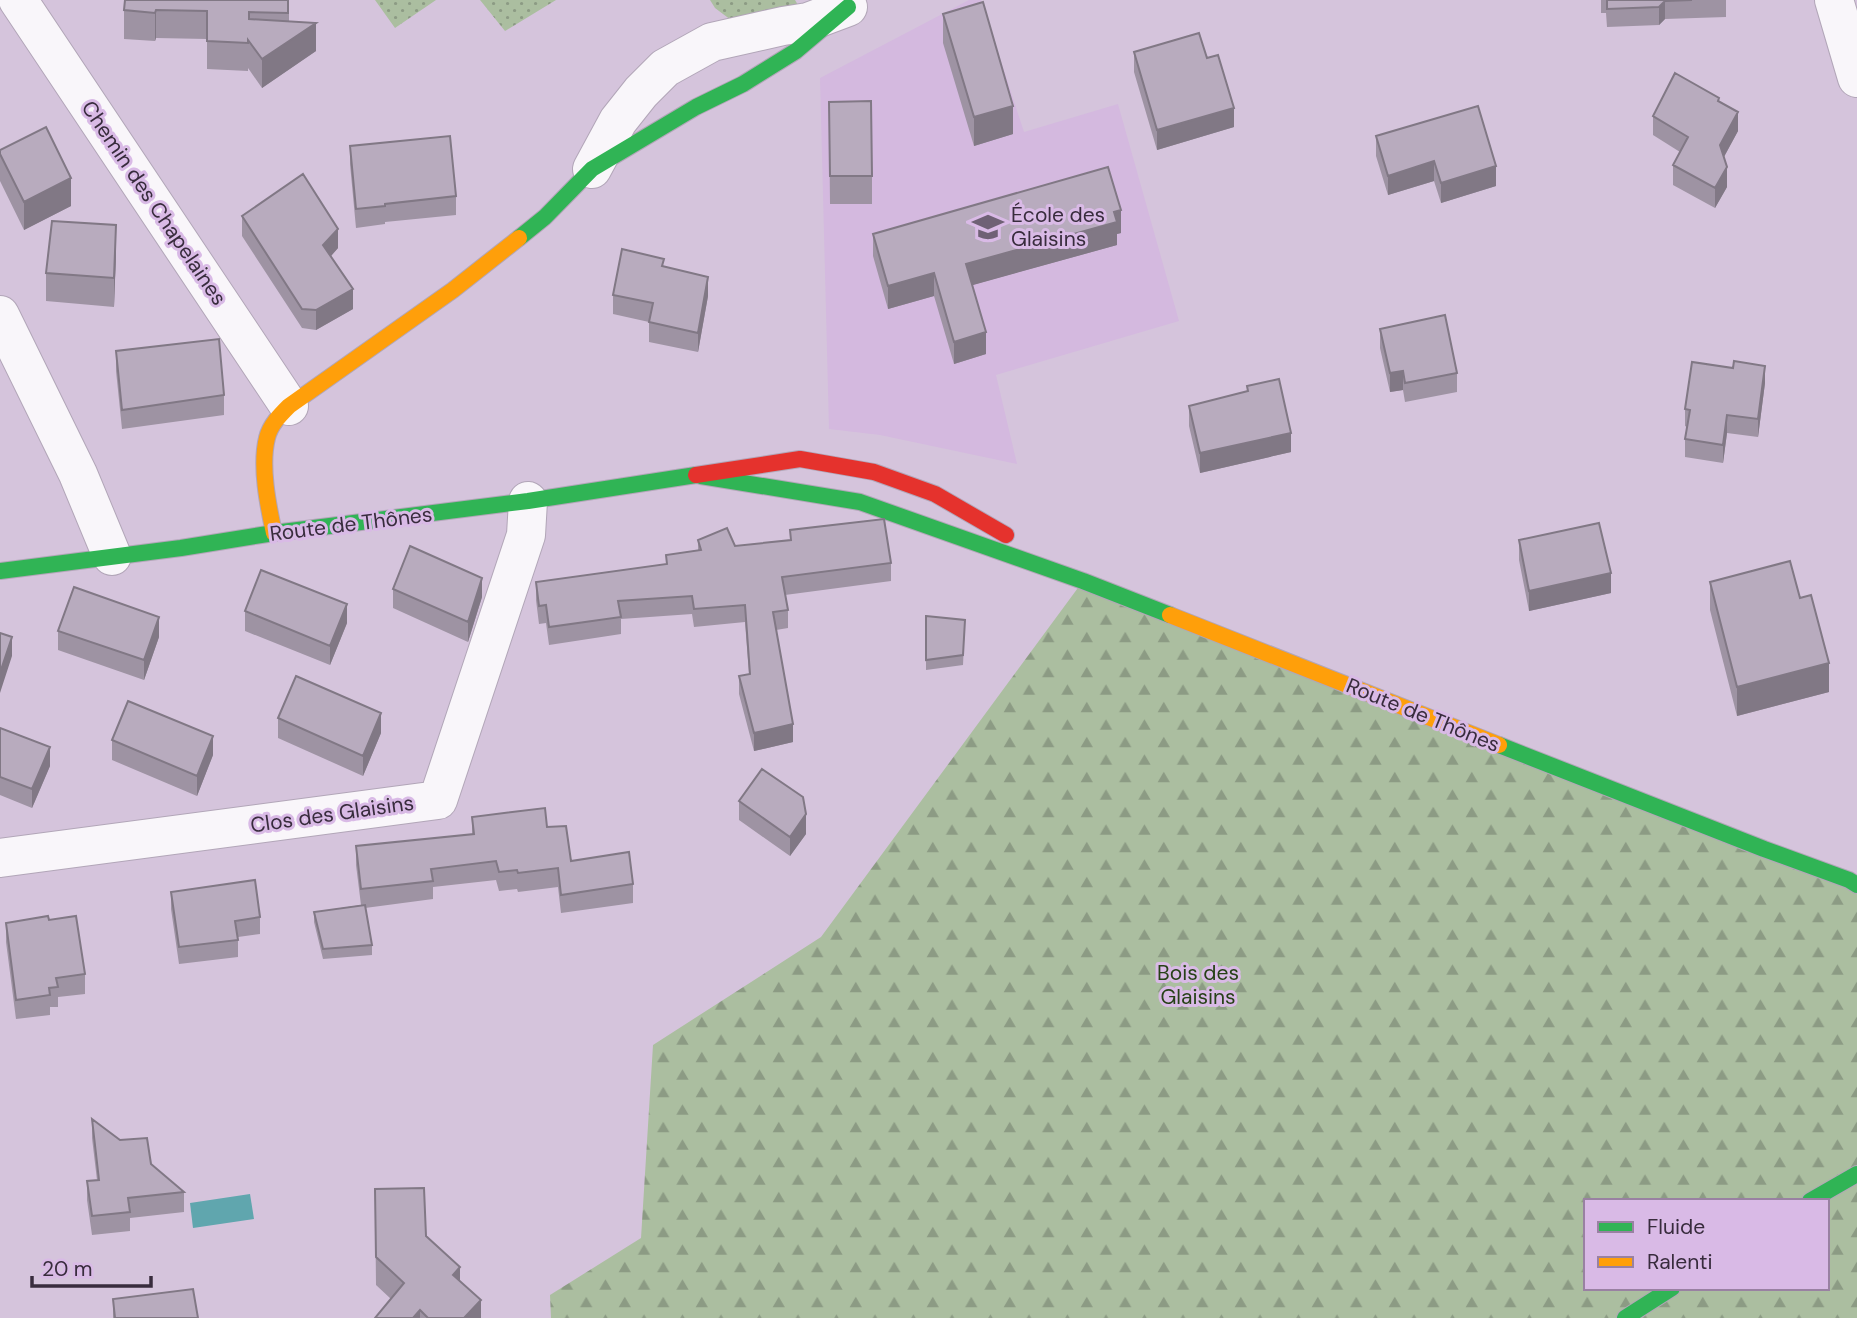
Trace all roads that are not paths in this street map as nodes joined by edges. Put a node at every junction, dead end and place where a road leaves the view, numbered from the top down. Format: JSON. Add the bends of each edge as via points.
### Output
{"nodes":[{"id":1,"x":19,"y":0,"type":"edge"},
{"id":2,"x":1834,"y":0,"type":"edge"},
{"id":3,"x":856,"y":4,"type":"edge"},
{"id":4,"x":1857,"y":78,"type":"edge"},
{"id":5,"x":592,"y":169,"type":"junction"},
{"id":6,"x":0,"y":315,"type":"edge"},
{"id":7,"x":289,"y":406,"type":"junction"},
{"id":8,"x":701,"y":476,"type":"junction"},
{"id":9,"x":528,"y":501,"type":"junction"},
{"id":10,"x":274,"y":533,"type":"junction"},
{"id":11,"x":112,"y":556,"type":"junction"},
{"id":12,"x":0,"y":571,"type":"edge"},
{"id":13,"x":1083,"y":581,"type":"junction"},
{"id":14,"x":1764,"y":849,"type":"junction"},
{"id":15,"x":0,"y":858,"type":"edge"},
{"id":16,"x":1857,"y":884,"type":"edge"},
{"id":17,"x":1820,"y":887,"type":"dead end"},
{"id":18,"x":1857,"y":1161,"type":"edge"},
{"id":19,"x":1857,"y":1174,"type":"edge"},
{"id":20,"x":1831,"y":1188,"type":"junction"},
{"id":21,"x":1813,"y":1199,"type":"edge"},
{"id":22,"x":1669,"y":1290,"type":"edge"},
{"id":23,"x":1625,"y":1318,"type":"edge"}],
"edges":[{"from":1,"to":7,"type":"street","name":"Chemin des Chapelaines"},
{"from":2,"to":4,"type":"street"},
{"from":3,"to":5,"type":"main road","via":[[796,51]]},
{"from":3,"to":5,"type":"street","via":[[808,22],[712,42],[665,68],[618,121]]},
{"from":5,"to":7,"type":"main road","via":[[545,217],[453,290]]},
{"from":6,"to":11,"type":"street","via":[[78,474]]},
{"from":7,"to":10,"type":"main road","via":[[266,440]]},
{"from":8,"to":9,"type":"main road","name":"Route de Thônes"},
{"from":8,"to":13,"type":"main road","name":"Route de Thônes","via":[[860,502]]},
{"from":8,"to":13,"type":"main road","name":"Route de Thônes","via":[[800,459],[874,472],[935,494]]},
{"from":9,"to":10,"type":"main road","name":"Route de Thônes"},
{"from":9,"to":15,"type":"street","name":"Clos des Glaisins","via":[[526,536],[438,800]]},
{"from":10,"to":11,"type":"main road","name":"Route de Thônes"},
{"from":11,"to":12,"type":"main road","name":"Route de Thônes"},
{"from":13,"to":14,"type":"main road","name":"Route de Thônes"},
{"from":14,"to":16,"type":"main road","name":"Route de Thônes"},
{"from":14,"to":17,"type":"main road","name":"Route de Thônes"},
{"from":18,"to":20,"type":"main road"},
{"from":19,"to":20,"type":"main road"},
{"from":20,"to":21,"type":"main road"},
{"from":22,"to":23,"type":"main road"}]}
